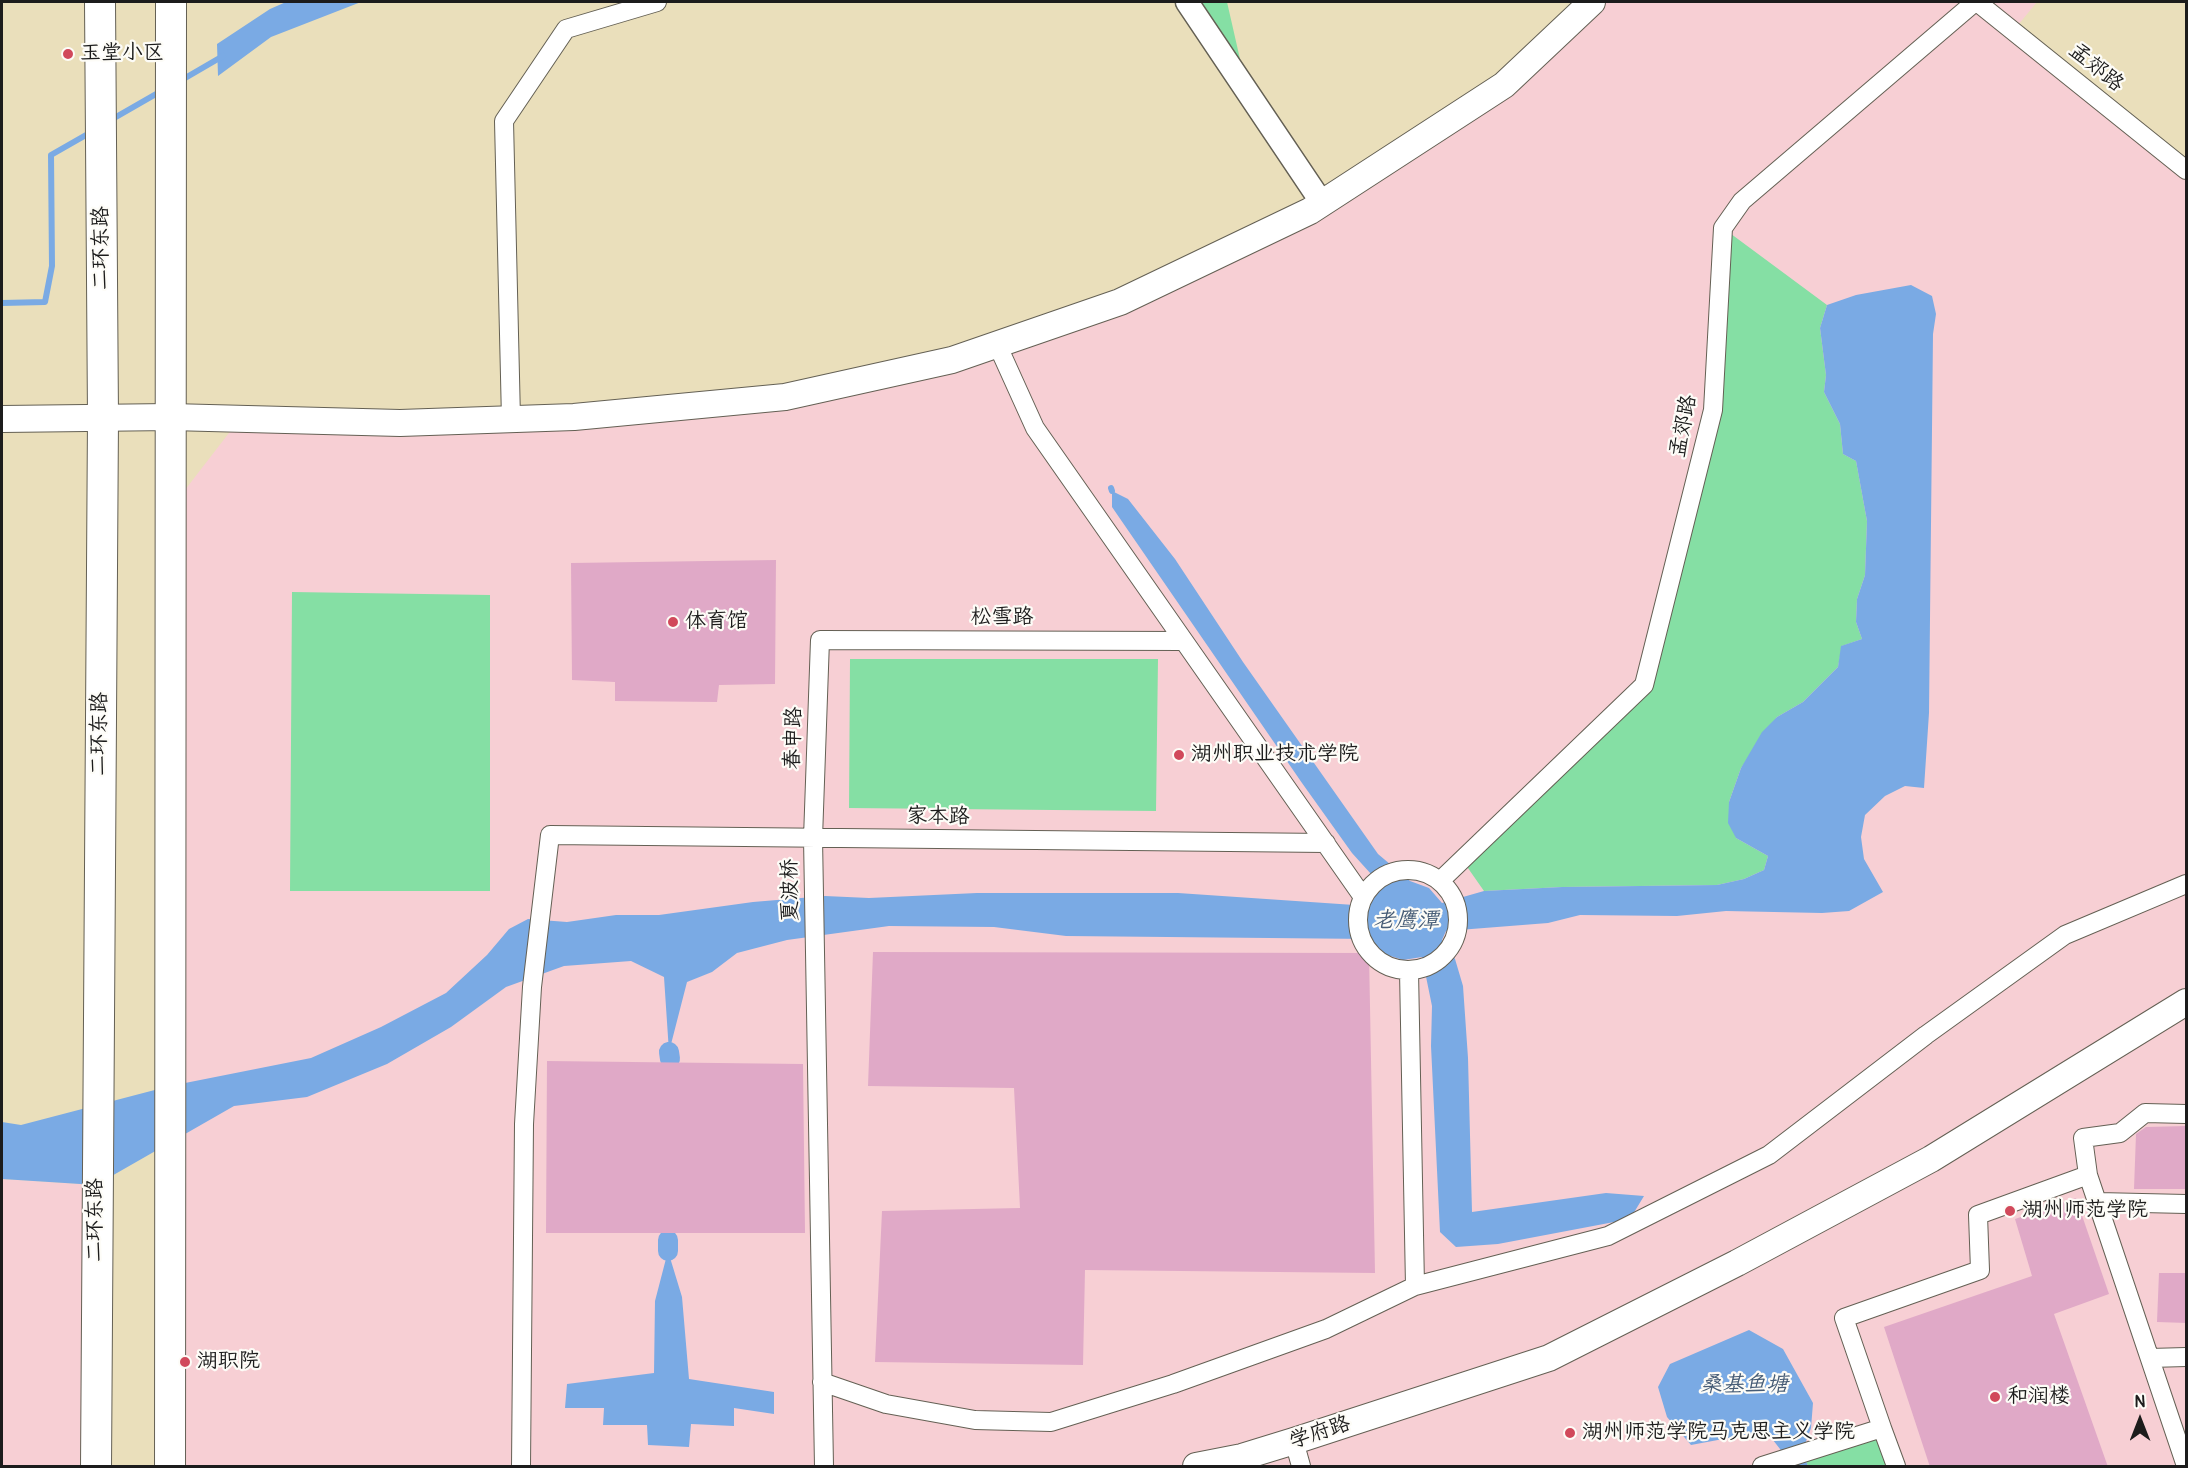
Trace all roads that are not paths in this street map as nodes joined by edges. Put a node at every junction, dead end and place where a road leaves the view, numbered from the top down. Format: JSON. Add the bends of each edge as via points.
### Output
{"nodes":[{"id":1,"x":100,"y":2,"type":"edge"},
{"id":2,"x":171,"y":2,"type":"edge"},
{"id":3,"x":657,"y":2,"type":"edge"},
{"id":4,"x":1187,"y":2,"type":"edge"},
{"id":5,"x":1592,"y":2,"type":"edge"},
{"id":6,"x":1976,"y":2,"type":"edge"},
{"id":7,"x":2187,"y":170,"type":"edge"},
{"id":8,"x":1322,"y":204,"type":"junction"},
{"id":9,"x":997,"y":344,"type":"junction"},
{"id":10,"x":171,"y":417,"type":"junction"},
{"id":11,"x":103,"y":418,"type":"junction"},
{"id":12,"x":2,"y":419,"type":"edge"},
{"id":13,"x":511,"y":419,"type":"junction"},
{"id":14,"x":820,"y":640,"type":"joint"},
{"id":15,"x":1184,"y":641,"type":"junction"},
{"id":16,"x":813,"y":838,"type":"junction"},
{"id":17,"x":1326,"y":843,"type":"junction"},
{"id":18,"x":1441,"y":880,"type":"junction"},
{"id":19,"x":2187,"y":884,"type":"edge"},
{"id":20,"x":1365,"y":895,"type":"junction"},
{"id":21,"x":1415,"y":971,"type":"junction"},
{"id":22,"x":2187,"y":1002,"type":"edge"},
{"id":23,"x":2187,"y":1114,"type":"edge"},
{"id":24,"x":2088,"y":1175,"type":"junction"},
{"id":25,"x":2098,"y":1202,"type":"junction"},
{"id":26,"x":2187,"y":1204,"type":"edge"},
{"id":27,"x":1415,"y":1286,"type":"junction"},
{"id":28,"x":2187,"y":1357,"type":"edge"},
{"id":29,"x":2150,"y":1358,"type":"junction"},
{"id":30,"x":822,"y":1382,"type":"junction"},
{"id":31,"x":1882,"y":1428,"type":"junction"},
{"id":32,"x":1294,"y":1441,"type":"junction"},
{"id":33,"x":1243,"y":1462,"type":"edge"},
{"id":34,"x":2187,"y":1466,"type":"edge"},
{"id":35,"x":96,"y":1467,"type":"edge"},
{"id":36,"x":170,"y":1467,"type":"edge"},
{"id":37,"x":520,"y":1467,"type":"edge"},
{"id":38,"x":824,"y":1467,"type":"edge"},
{"id":39,"x":1196,"y":1467,"type":"edge"},
{"id":40,"x":1301,"y":1467,"type":"edge"},
{"id":41,"x":1762,"y":1467,"type":"edge"},
{"id":42,"x":1896,"y":1467,"type":"edge"}],
"edges":[{"from":1,"to":11,"type":"main road","name":"二环东路"},
{"from":2,"to":10,"type":"main road"},
{"from":3,"to":13,"type":"street","via":[[566,29],[504,121]]},
{"from":4,"to":8,"type":"street"},
{"from":5,"to":8,"type":"main road","via":[[1504,85]]},
{"from":6,"to":7,"type":"street","name":"孟郊路"},
{"from":6,"to":18,"type":"street","name":"孟郊路","via":[[1742,201],[1724,228],[1713,410],[1644,685]]},
{"from":8,"to":9,"type":"main road","via":[[1120,302]]},
{"from":9,"to":13,"type":"main road","via":[[952,360],[785,397],[574,417]]},
{"from":9,"to":15,"type":"street","via":[[1035,428]]},
{"from":10,"to":11,"type":"main road"},
{"from":10,"to":13,"type":"main road","via":[[400,423]]},
{"from":10,"to":36,"type":"main road"},
{"from":11,"to":12,"type":"main road"},
{"from":11,"to":35,"type":"main road","name":"二环东路"},
{"from":14,"to":15,"type":"street","name":"松雪路"},
{"from":14,"to":16,"type":"street","name":"春申路"},
{"from":15,"to":17,"type":"street"},
{"from":16,"to":17,"type":"street","name":"家本路"},
{"from":16,"to":30,"type":"street","name":"夏波桥"},
{"from":16,"to":37,"type":"street","name":"家本路","via":[[550,835],[532,987],[524,1124]]},
{"from":17,"to":20,"type":"street"},
{"from":18,"to":20,"type":"street","via":[[1421,870],[1400,869]]},
{"from":18,"to":21,"type":"street","via":[[1454,897],[1460,917],[1454,942]]},
{"from":19,"to":27,"type":"street","via":[[2065,935],[1769,1155],[1608,1236]]},
{"from":20,"to":21,"type":"street","via":[[1358,931],[1364,944],[1376,960],[1392,968]]},
{"from":21,"to":27,"type":"street"},
{"from":22,"to":32,"type":"main road","name":"学府路","via":[[1931,1159],[1549,1358]]},
{"from":23,"to":24,"type":"street","via":[[2145,1113],[2120,1133],[2083,1138]]},
{"from":24,"to":25,"type":"street"},
{"from":24,"to":31,"type":"street","via":[[1978,1215],[1980,1270],[1844,1318]]},
{"from":25,"to":26,"type":"street"},
{"from":25,"to":29,"type":"street"},
{"from":27,"to":30,"type":"street","via":[[1326,1329],[1173,1384],[1051,1422],[975,1420],[886,1404]]},
{"from":28,"to":29,"type":"street"},
{"from":29,"to":34,"type":"street"},
{"from":30,"to":38,"type":"street","name":"夏波桥"},
{"from":31,"to":41,"type":"street"},
{"from":31,"to":42,"type":"street"},
{"from":32,"to":33,"type":"main road","name":"学府路"},
{"from":32,"to":40,"type":"street"},
{"from":33,"to":39,"type":"main road","name":"学府路"}]}
